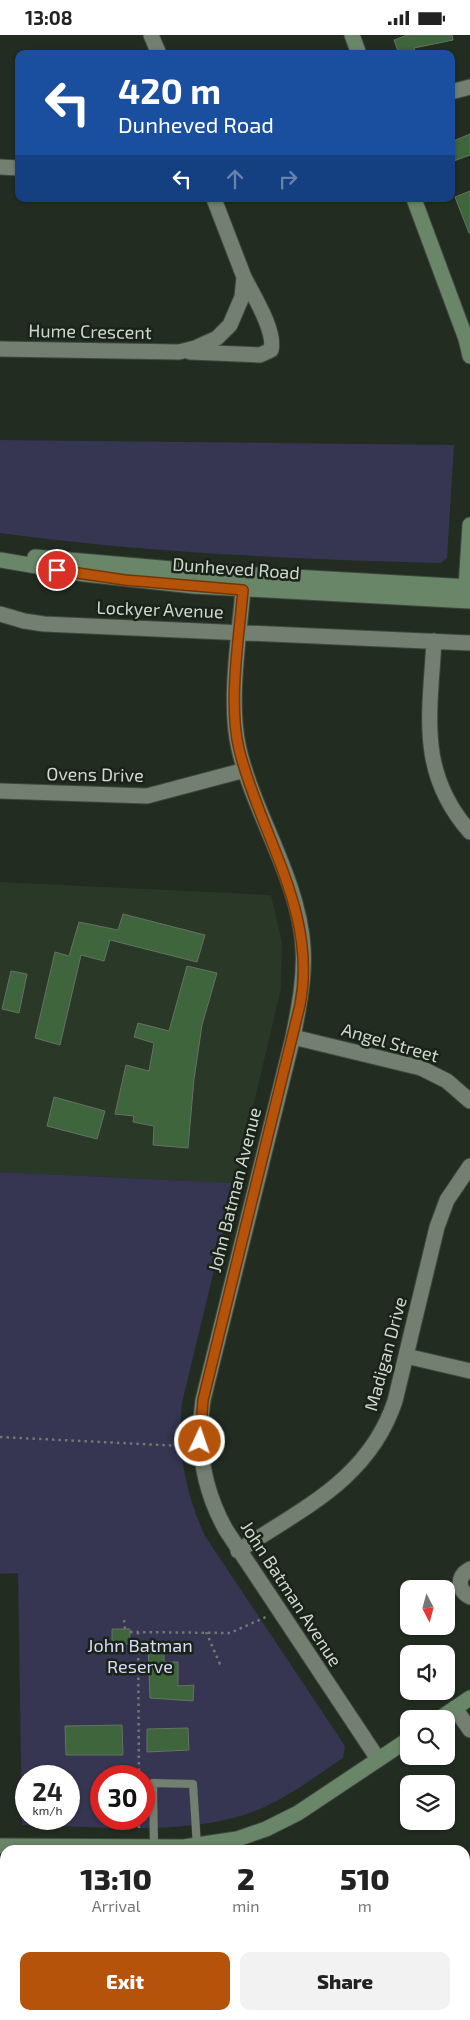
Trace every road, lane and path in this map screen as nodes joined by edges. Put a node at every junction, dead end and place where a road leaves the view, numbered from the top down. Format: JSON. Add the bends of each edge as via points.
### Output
{"nodes":[{"id":1,"x":152,"y":35,"type":"edge"},
{"id":2,"x":352,"y":35,"type":"edge"},
{"id":3,"x":158,"y":50,"type":"edge"},
{"id":4,"x":358,"y":50,"type":"edge"},
{"id":5,"x":470,"y":87,"type":"edge"},
{"id":6,"x":455,"y":91,"type":"edge"},
{"id":7,"x":0,"y":167,"type":"edge"},
{"id":8,"x":15,"y":168,"type":"edge"},
{"id":9,"x":215,"y":202,"type":"edge"},
{"id":10,"x":415,"y":202,"type":"edge"},
{"id":11,"x":244,"y":277,"type":"junction"},
{"id":12,"x":0,"y":349,"type":"edge"},
{"id":13,"x":179,"y":352,"type":"junction"},
{"id":14,"x":470,"y":356,"type":"edge"},
{"id":15,"x":470,"y":525,"type":"edge"},
{"id":16,"x":0,"y":552,"type":"edge"},
{"id":17,"x":0,"y":560,"type":"edge"},
{"id":18,"x":207,"y":572,"type":"junction"},
{"id":19,"x":274,"y":576,"type":"junction"},
{"id":20,"x":243,"y":590,"type":"junction"},
{"id":21,"x":469,"y":591,"type":"edge"},
{"id":22,"x":0,"y":614,"type":"edge"},
{"id":23,"x":240,"y":631,"type":"junction"},
{"id":24,"x":434,"y":641,"type":"junction"},
{"id":25,"x":470,"y":643,"type":"edge"},
{"id":26,"x":245,"y":769,"type":"junction"},
{"id":27,"x":0,"y":791,"type":"edge"},
{"id":28,"x":470,"y":831,"type":"edge"},
{"id":29,"x":292,"y":1037,"type":"junction"},
{"id":30,"x":470,"y":1101,"type":"edge"},
{"id":31,"x":470,"y":1166,"type":"edge"},
{"id":32,"x":406,"y":1356,"type":"junction"},
{"id":33,"x":470,"y":1371,"type":"edge"},
{"id":34,"x":0,"y":1437,"type":"edge"},
{"id":35,"x":182,"y":1446,"type":"dead end"},
{"id":36,"x":238,"y":1551,"type":"junction"},
{"id":37,"x":470,"y":1569,"type":"edge"},
{"id":38,"x":470,"y":1597,"type":"edge"},
{"id":39,"x":279,"y":1611,"type":"junction"},
{"id":40,"x":124,"y":1620,"type":"dead end"},
{"id":41,"x":125,"y":1629,"type":"dead end"},
{"id":42,"x":130,"y":1631,"type":"dead end"},
{"id":43,"x":138,"y":1632,"type":"junction"},
{"id":44,"x":206,"y":1632,"type":"junction"},
{"id":45,"x":224,"y":1663,"type":"dead end"},
{"id":46,"x":470,"y":1698,"type":"edge"},
{"id":47,"x":455,"y":1708,"type":"junction"},
{"id":48,"x":452,"y":1710,"type":"edge"},
{"id":49,"x":470,"y":1730,"type":"edge"},
{"id":50,"x":400,"y":1745,"type":"edge"},
{"id":51,"x":378,"y":1759,"type":"junction"},
{"id":52,"x":139,"y":1765,"type":"edge"},
{"id":53,"x":154,"y":1845,"type":"edge"},
{"id":54,"x":197,"y":1845,"type":"edge"},
{"id":55,"x":227,"y":1845,"type":"edge"}],
"edges":[{"from":1,"to":3,"type":"street"},
{"from":2,"to":4,"type":"main road"},
{"from":5,"to":6,"type":"street"},
{"from":7,"to":8,"type":"street"},
{"from":9,"to":11,"type":"street","name":"Hume Crescent"},
{"from":10,"to":14,"type":"main road"},
{"from":11,"to":13,"type":"street","name":"Hume Crescent","via":[[240,306],[230,325],[206,344]]},
{"from":11,"to":13,"type":"street","name":"Hume Crescent","via":[[271,337],[272,347],[268,353]]},
{"from":12,"to":13,"type":"street","name":"Hume Crescent"},
{"from":15,"to":21,"type":"main road"},
{"from":16,"to":18,"type":"main road","name":"Dunheved Road","via":[[94,564]]},
{"from":17,"to":20,"type":"main road","name":"Dunheved Road","via":[[117,579]]},
{"from":18,"to":19,"type":"main road","name":"Dunheved Road"},
{"from":18,"to":20,"type":"main road"},
{"from":19,"to":20,"type":"main road"},
{"from":19,"to":21,"type":"main road","name":"Dunheved Road"},
{"from":20,"to":21,"type":"main road","name":"Dunheved Road","via":[[443,599]]},
{"from":20,"to":23,"type":"street","name":"John Batman Avenue"},
{"from":22,"to":23,"type":"street","name":"Lockyer Avenue","via":[[44,624]]},
{"from":23,"to":24,"type":"street","name":"Lockyer Avenue"},
{"from":23,"to":26,"type":"street","name":"John Batman Avenue","via":[[235,722]]},
{"from":24,"to":25,"type":"street","name":"Lockyer Avenue"},
{"from":24,"to":28,"type":"street","via":[[431,754],[441,790]]},
{"from":26,"to":27,"type":"street","name":"Ovens Drive","via":[[148,797]]},
{"from":26,"to":29,"type":"street","name":"John Batman Avenue","via":[[298,918],[303,945],[301,995]]},
{"from":29,"to":30,"type":"street","name":"Angel Street","via":[[421,1068],[447,1081]]},
{"from":29,"to":36,"type":"street","name":"John Batman Avenue","via":[[202,1409],[200,1441],[205,1481],[218,1516]]},
{"from":31,"to":32,"type":"street","name":"Madigan Drive","via":[[447,1200],[437,1227]]},
{"from":32,"to":33,"type":"street"},
{"from":32,"to":36,"type":"street","name":"Madigan Drive","via":[[390,1417],[363,1461],[333,1487]]},
{"from":34,"to":35,"type":"path"},
{"from":36,"to":39,"type":"street","name":"John Batman Avenue"},
{"from":37,"to":38,"type":"street","via":[[460,1582],[462,1591]]},
{"from":39,"to":44,"type":"path","via":[[230,1633]]},
{"from":39,"to":51,"type":"street","name":"John Batman Avenue"},
{"from":40,"to":41,"type":"path"},
{"from":42,"to":43,"type":"path"},
{"from":43,"to":44,"type":"path"},
{"from":43,"to":52,"type":"path"},
{"from":44,"to":45,"type":"path","via":[[220,1664]]},
{"from":46,"to":47,"type":"main road"},
{"from":47,"to":48,"type":"main road"},
{"from":47,"to":49,"type":"street"},
{"from":50,"to":51,"type":"main road"},
{"from":51,"to":55,"type":"main road","via":[[278,1823]]},
{"from":53,"to":54,"type":"lane","via":[[153,1783],[193,1784]]}]}
